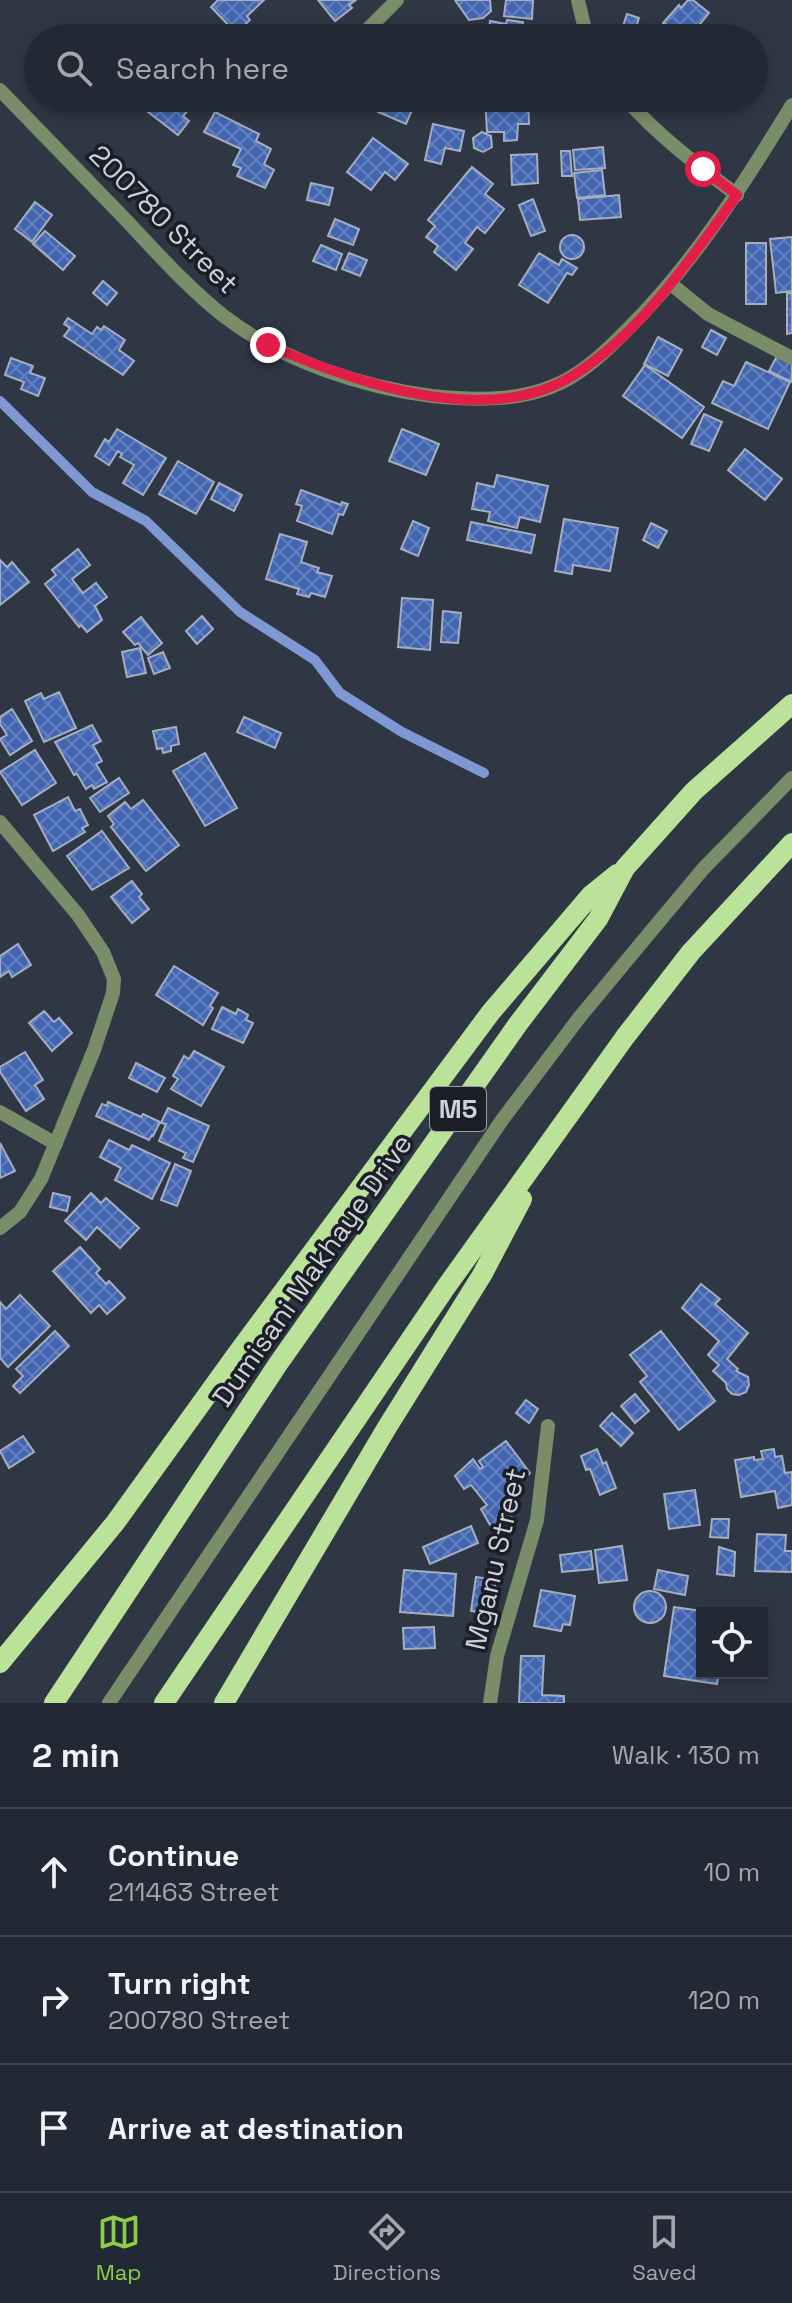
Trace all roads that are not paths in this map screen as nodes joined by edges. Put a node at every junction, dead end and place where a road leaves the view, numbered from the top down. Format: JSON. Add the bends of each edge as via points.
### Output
{"nodes":[{"id":1,"x":397,"y":0,"type":"edge"},
{"id":2,"x":578,"y":0,"type":"edge"},
{"id":3,"x":373,"y":24,"type":"edge"},
{"id":4,"x":584,"y":24,"type":"edge"},
{"id":5,"x":0,"y":90,"type":"edge"},
{"id":6,"x":792,"y":105,"type":"edge"},
{"id":7,"x":637,"y":112,"type":"edge"},
{"id":8,"x":737,"y":195,"type":"junction"},
{"id":9,"x":671,"y":284,"type":"junction"},
{"id":10,"x":792,"y":358,"type":"edge"},
{"id":11,"x":792,"y":704,"type":"edge"},
{"id":12,"x":792,"y":778,"type":"edge"},
{"id":13,"x":0,"y":822,"type":"edge"},
{"id":14,"x":792,"y":843,"type":"edge"},
{"id":15,"x":625,"y":868,"type":"junction"},
{"id":16,"x":0,"y":1112,"type":"edge"},
{"id":17,"x":561,"y":1125,"type":"junction"},
{"id":18,"x":56,"y":1144,"type":"junction"},
{"id":19,"x":0,"y":1228,"type":"edge"},
{"id":20,"x":548,"y":1426,"type":"dead end"},
{"id":21,"x":0,"y":1663,"type":"edge"},
{"id":22,"x":54,"y":1703,"type":"edge"},
{"id":23,"x":109,"y":1703,"type":"edge"},
{"id":24,"x":164,"y":1703,"type":"edge"},
{"id":25,"x":224,"y":1703,"type":"edge"},
{"id":26,"x":490,"y":1703,"type":"edge"}],
"edges":[{"from":1,"to":3,"type":"street"},
{"from":2,"to":4,"type":"street"},
{"from":5,"to":9,"type":"street","name":"200780 Street","via":[[183,281],[226,318],[268,345],[357,381],[474,401],[534,393],[572,377],[600,356]]},
{"from":6,"to":8,"type":"street","name":"200780 Street"},
{"from":7,"to":8,"type":"street"},
{"from":8,"to":9,"type":"street","name":"200780 Street"},
{"from":9,"to":10,"type":"street","via":[[708,314]]},
{"from":11,"to":15,"type":"main road","name":"Dumisani Makhaye Drive","number":"M5","via":[[694,791]]},
{"from":12,"to":23,"type":"street","via":[[656,924],[502,1120]]},
{"from":13,"to":18,"type":"street","via":[[78,915],[114,979],[94,1050]]},
{"from":14,"to":17,"type":"main road","via":[[691,952]]},
{"from":15,"to":21,"type":"main road","via":[[591,895],[491,1012],[115,1523]]},
{"from":15,"to":22,"type":"main road","name":"Dumisani Makhaye Drive","number":"M5","via":[[598,919],[278,1364]]},
{"from":16,"to":18,"type":"street"},
{"from":17,"to":24,"type":"main road"},
{"from":17,"to":25,"type":"main road","via":[[482,1275]]},
{"from":18,"to":19,"type":"street","via":[[20,1212]]},
{"from":20,"to":26,"type":"street","name":"Mganu Street","via":[[537,1520],[497,1656]]}]}
